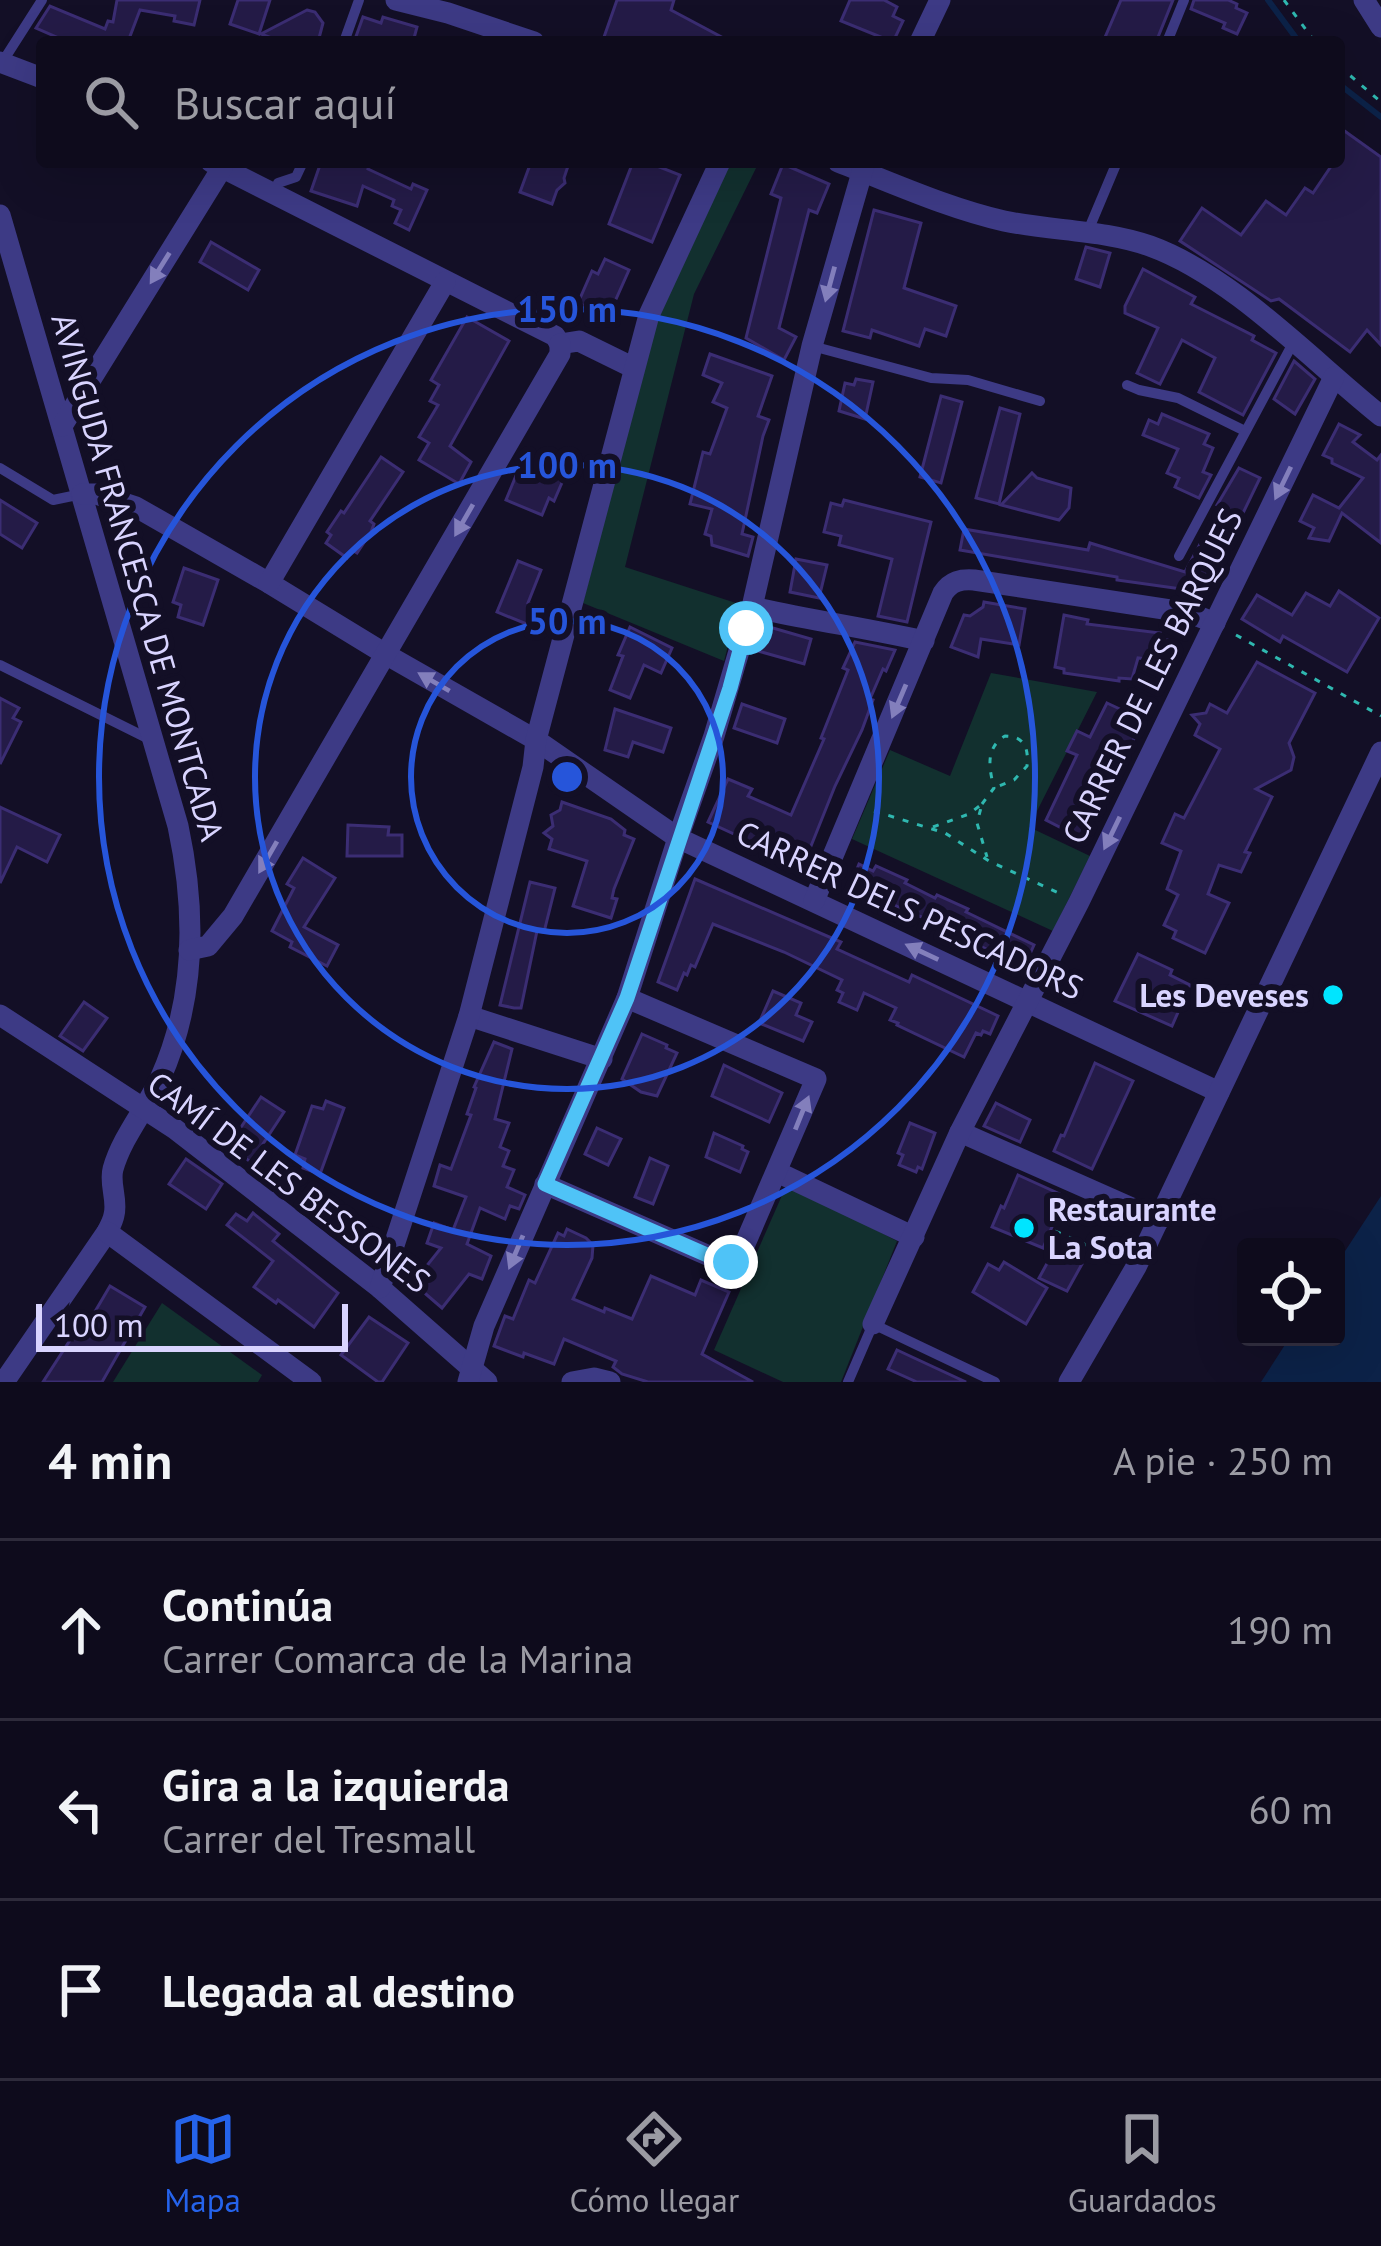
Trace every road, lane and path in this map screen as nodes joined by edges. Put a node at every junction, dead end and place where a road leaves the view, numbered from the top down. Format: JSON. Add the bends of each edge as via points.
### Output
{"nodes":[{"id":1,"x":42,"y":0,"type":"edge"},
{"id":2,"x":358,"y":0,"type":"edge"},
{"id":3,"x":396,"y":0,"type":"edge"},
{"id":4,"x":940,"y":0,"type":"edge"},
{"id":5,"x":1184,"y":0,"type":"edge"},
{"id":6,"x":1284,"y":0,"type":"edge"},
{"id":7,"x":1364,"y":0,"type":"edge"},
{"id":8,"x":1381,"y":27,"type":"edge"},
{"id":9,"x":346,"y":36,"type":"edge"},
{"id":10,"x":517,"y":36,"type":"edge"},
{"id":11,"x":923,"y":36,"type":"edge"},
{"id":12,"x":1169,"y":36,"type":"edge"},
{"id":13,"x":1311,"y":36,"type":"edge"},
{"id":14,"x":2,"y":61,"type":"edge"},
{"id":15,"x":1345,"y":71,"type":"edge"},
{"id":16,"x":36,"y":75,"type":"edge"},
{"id":17,"x":1381,"y":102,"type":"edge"},
{"id":18,"x":214,"y":168,"type":"edge"},
{"id":19,"x":222,"y":168,"type":"edge"},
{"id":20,"x":300,"y":168,"type":"edge"},
{"id":21,"x":717,"y":168,"type":"edge"},
{"id":22,"x":862,"y":168,"type":"edge"},
{"id":23,"x":868,"y":168,"type":"edge"},
{"id":24,"x":1114,"y":168,"type":"edge"},
{"id":25,"x":272,"y":195,"type":"junction"},
{"id":26,"x":0,"y":215,"type":"edge"},
{"id":27,"x":1087,"y":234,"type":"junction"},
{"id":28,"x":445,"y":283,"type":"junction"},
{"id":29,"x":1293,"y":343,"type":"junction"},
{"id":30,"x":560,"y":344,"type":"junction"},
{"id":31,"x":812,"y":346,"type":"junction"},
{"id":32,"x":634,"y":368,"type":"junction"},
{"id":33,"x":1334,"y":377,"type":"junction"},
{"id":34,"x":1127,"y":385,"type":"dead end"},
{"id":35,"x":1040,"y":401,"type":"dead end"},
{"id":36,"x":1381,"y":416,"type":"edge"},
{"id":37,"x":62,"y":426,"type":"junction"},
{"id":38,"x":1246,"y":431,"type":"junction"},
{"id":39,"x":0,"y":468,"type":"edge"},
{"id":40,"x":82,"y":494,"type":"junction"},
{"id":41,"x":1179,"y":556,"type":"dead end"},
{"id":42,"x":269,"y":583,"type":"junction"},
{"id":43,"x":752,"y":607,"type":"junction"},
{"id":44,"x":1215,"y":623,"type":"junction"},
{"id":45,"x":924,"y":641,"type":"junction"},
{"id":46,"x":386,"y":655,"type":"junction"},
{"id":47,"x":0,"y":665,"type":"edge"},
{"id":48,"x":1381,"y":716,"type":"edge"},
{"id":49,"x":536,"y":740,"type":"junction"},
{"id":50,"x":154,"y":742,"type":"junction"},
{"id":51,"x":1381,"y":752,"type":"edge"},
{"id":52,"x":994,"y":788,"type":"junction"},
{"id":53,"x":982,"y":804,"type":"junction"},
{"id":54,"x":855,"y":806,"type":"junction"},
{"id":55,"x":931,"y":827,"type":"junction"},
{"id":56,"x":678,"y":838,"type":"junction"},
{"id":57,"x":989,"y":860,"type":"junction"},
{"id":58,"x":814,"y":901,"type":"junction"},
{"id":59,"x":1079,"y":902,"type":"junction"},
{"id":60,"x":190,"y":950,"type":"junction"},
{"id":61,"x":627,"y":998,"type":"junction"},
{"id":62,"x":1028,"y":1002,"type":"junction"},
{"id":63,"x":0,"y":1015,"type":"edge"},
{"id":64,"x":469,"y":1016,"type":"junction"},
{"id":65,"x":602,"y":1059,"type":"junction"},
{"id":66,"x":1219,"y":1092,"type":"junction"},
{"id":67,"x":144,"y":1109,"type":"junction"},
{"id":68,"x":960,"y":1132,"type":"junction"},
{"id":69,"x":777,"y":1172,"type":"junction"},
{"id":70,"x":545,"y":1184,"type":"junction"},
{"id":71,"x":1159,"y":1220,"type":"junction"},
{"id":72,"x":1054,"y":1231,"type":"dead end"},
{"id":73,"x":107,"y":1232,"type":"junction"},
{"id":74,"x":914,"y":1237,"type":"junction"},
{"id":75,"x":1136,"y":1267,"type":"junction"},
{"id":76,"x":380,"y":1288,"type":"junction"},
{"id":77,"x":873,"y":1324,"type":"junction"},
{"id":78,"x":5,"y":1370,"type":"edge"},
{"id":79,"x":476,"y":1378,"type":"edge"},
{"id":80,"x":311,"y":1382,"type":"edge"},
{"id":81,"x":572,"y":1382,"type":"edge"},
{"id":82,"x":610,"y":1382,"type":"edge"},
{"id":83,"x":848,"y":1382,"type":"edge"},
{"id":84,"x":995,"y":1382,"type":"edge"},
{"id":85,"x":1069,"y":1382,"type":"edge"}],
"edges":[{"from":1,"to":14,"type":"lane"},
{"from":2,"to":9,"type":"lane"},
{"from":3,"to":10,"type":"street"},
{"from":4,"to":11,"type":"street"},
{"from":5,"to":12,"type":"lane"},
{"from":6,"to":13,"type":"path"},
{"from":7,"to":8,"type":"street"},
{"from":14,"to":16,"type":"street"},
{"from":15,"to":17,"type":"path"},
{"from":18,"to":37,"type":"street","one_way":true},
{"from":19,"to":25,"type":"street"},
{"from":20,"to":25,"type":"lane"},
{"from":21,"to":32,"type":"street","via":[[652,307]]},
{"from":22,"to":31,"type":"street","one_way":true},
{"from":23,"to":27,"type":"street","via":[[987,217]]},
{"from":24,"to":27,"type":"lane"},
{"from":25,"to":28,"type":"street"},
{"from":26,"to":37,"type":"street","name":"AVINGUDA FRANCESCA DE MONTCADA"},
{"from":27,"to":29,"type":"street","via":[[1150,246],[1193,267]]},
{"from":28,"to":30,"type":"street"},
{"from":28,"to":42,"type":"street"},
{"from":29,"to":33,"type":"street"},
{"from":29,"to":38,"type":"lane"},
{"from":30,"to":32,"type":"street","via":[[579,340]]},
{"from":30,"to":46,"type":"street","one_way":true},
{"from":31,"to":35,"type":"lane"},
{"from":31,"to":43,"type":"street"},
{"from":32,"to":49,"type":"street"},
{"from":33,"to":36,"type":"street"},
{"from":33,"to":44,"type":"street","name":"CARRER DE LES BARQUES","one_way":true},
{"from":34,"to":38,"type":"lane"},
{"from":37,"to":40,"type":"street","name":"AVINGUDA FRANCESCA DE MONTCADA"},
{"from":38,"to":41,"type":"lane"},
{"from":39,"to":40,"type":"lane","via":[[53,500]]},
{"from":40,"to":42,"type":"street","name":"CARRER DELS PESCADORS","via":[[136,507]]},
{"from":40,"to":50,"type":"street","name":"AVINGUDA FRANCESCA DE MONTCADA"},
{"from":42,"to":46,"type":"street","name":"CARRER DELS PESCADORS"},
{"from":43,"to":45,"type":"street"},
{"from":43,"to":56,"type":"street"},
{"from":44,"to":45,"type":"street","via":[[960,579],[943,593]]},
{"from":44,"to":48,"type":"path"},
{"from":44,"to":59,"type":"street","name":"CARRER DE LES BARQUES","one_way":true},
{"from":45,"to":54,"type":"street","one_way":true},
{"from":49,"to":46,"type":"street","name":"CARRER DELS PESCADORS","one_way":true},
{"from":46,"to":60,"type":"street","one_way":true,"via":[[233,916],[208,946]]},
{"from":47,"to":50,"type":"lane"},
{"from":49,"to":56,"type":"street","name":"CARRER DELS PESCADORS"},
{"from":49,"to":64,"type":"street"},
{"from":50,"to":60,"type":"street","name":"AVINGUDA FRANCESCA DE MONTCADA","via":[[188,874]]},
{"from":51,"to":66,"type":"street"},
{"from":52,"to":52,"type":"path","via":[[991,749],[1014,736],[1026,746],[1028,766]]},
{"from":52,"to":53,"type":"path"},
{"from":53,"to":55,"type":"path"},
{"from":53,"to":57,"type":"path","via":[[977,823]]},
{"from":54,"to":55,"type":"path"},
{"from":54,"to":58,"type":"street"},
{"from":55,"to":57,"type":"path"},
{"from":56,"to":58,"type":"street","name":"CARRER DELS PESCADORS"},
{"from":56,"to":61,"type":"street"},
{"from":57,"to":59,"type":"path"},
{"from":62,"to":58,"type":"street","name":"CARRER DELS PESCADORS","one_way":true},
{"from":59,"to":62,"type":"street","name":"CARRER DE LES BARQUES"},
{"from":60,"to":67,"type":"street","name":"AVINGUDA FRANCESCA DE MONTCADA","via":[[177,1027]]},
{"from":61,"to":65,"type":"street"},
{"from":69,"to":61,"type":"street","one_way":true,"via":[[815,1079]]},
{"from":62,"to":66,"type":"street","name":"CARRER DELS PESCADORS"},
{"from":62,"to":68,"type":"street","name":"CARRER DE LES BARQUES"},
{"from":63,"to":67,"type":"street","name":"CAMÍ DE LES BESSONES"},
{"from":64,"to":65,"type":"street"},
{"from":64,"to":76,"type":"street"},
{"from":65,"to":70,"type":"street"},
{"from":66,"to":71,"type":"street"},
{"from":67,"to":73,"type":"street","name":"AVINGUDA FRANCESCA DE MONTCADA","via":[[111,1174],[115,1213]]},
{"from":67,"to":76,"type":"street","name":"CAMÍ DE LES BESSONES"},
{"from":68,"to":71,"type":"street"},
{"from":68,"to":74,"type":"street","name":"CARRER DE LES BARQUES"},
{"from":69,"to":70,"type":"street","via":[[731,1262]]},
{"from":69,"to":74,"type":"street"},
{"from":70,"to":79,"type":"street","one_way":true,"via":[[484,1326]]},
{"from":71,"to":75,"type":"street"},
{"from":72,"to":75,"type":"path"},
{"from":73,"to":78,"type":"street"},
{"from":73,"to":80,"type":"street"},
{"from":74,"to":77,"type":"street","name":"CARRER DE LES BARQUES"},
{"from":75,"to":85,"type":"street"},
{"from":76,"to":79,"type":"street","name":"CAMÍ DE LES BESSONES"},
{"from":77,"to":83,"type":"lane"},
{"from":77,"to":84,"type":"lane"},
{"from":81,"to":82,"type":"street"}]}
